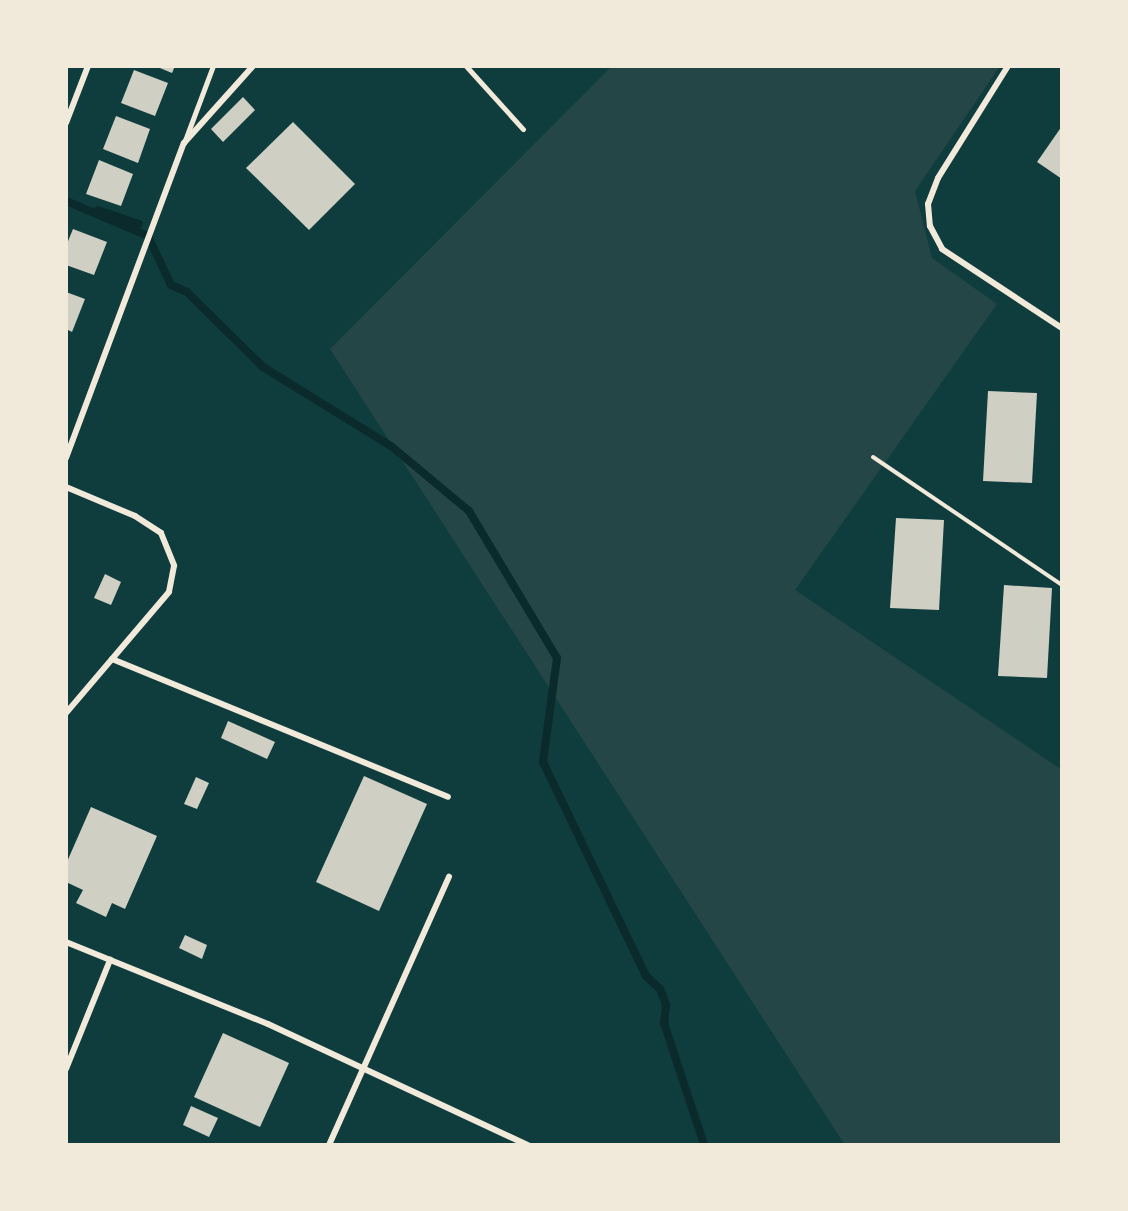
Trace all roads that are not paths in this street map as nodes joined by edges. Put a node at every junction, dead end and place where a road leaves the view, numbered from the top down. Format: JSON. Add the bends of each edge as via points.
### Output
{"nodes":[{"id":1,"x":88,"y":66,"type":"edge"},
{"id":2,"x":213,"y":66,"type":"edge"},
{"id":3,"x":253,"y":66,"type":"edge"},
{"id":4,"x":466,"y":66,"type":"edge"},
{"id":5,"x":1008,"y":66,"type":"edge"},
{"id":6,"x":66,"y":123,"type":"edge"},
{"id":7,"x":523,"y":129,"type":"dead end"},
{"id":8,"x":184,"y":143,"type":"junction"},
{"id":9,"x":1062,"y":328,"type":"edge"},
{"id":10,"x":66,"y":458,"type":"edge"},
{"id":11,"x":66,"y":487,"type":"edge"},
{"id":12,"x":112,"y":659,"type":"junction"},
{"id":13,"x":66,"y":713,"type":"edge"},
{"id":14,"x":448,"y":797,"type":"dead end"},
{"id":15,"x":449,"y":877,"type":"dead end"},
{"id":16,"x":66,"y":942,"type":"edge"},
{"id":17,"x":110,"y":960,"type":"junction"},
{"id":18,"x":66,"y":1069,"type":"edge"},
{"id":19,"x":362,"y":1069,"type":"junction"},
{"id":20,"x":329,"y":1145,"type":"edge"},
{"id":21,"x":528,"y":1145,"type":"edge"}],
"edges":[{"from":1,"to":6,"type":"street"},
{"from":2,"to":8,"type":"street"},
{"from":3,"to":8,"type":"street"},
{"from":4,"to":7,"type":"street"},
{"from":5,"to":9,"type":"street","via":[[938,178],[928,204],[930,226],[942,249]]},
{"from":8,"to":10,"type":"street"},
{"from":11,"to":12,"type":"street","via":[[135,516],[161,533],[174,566],[169,592]]},
{"from":12,"to":13,"type":"street"},
{"from":12,"to":14,"type":"street"},
{"from":15,"to":19,"type":"street"},
{"from":16,"to":17,"type":"street"},
{"from":17,"to":18,"type":"street"},
{"from":17,"to":19,"type":"street","via":[[268,1024]]},
{"from":19,"to":20,"type":"street"},
{"from":19,"to":21,"type":"street"}]}
